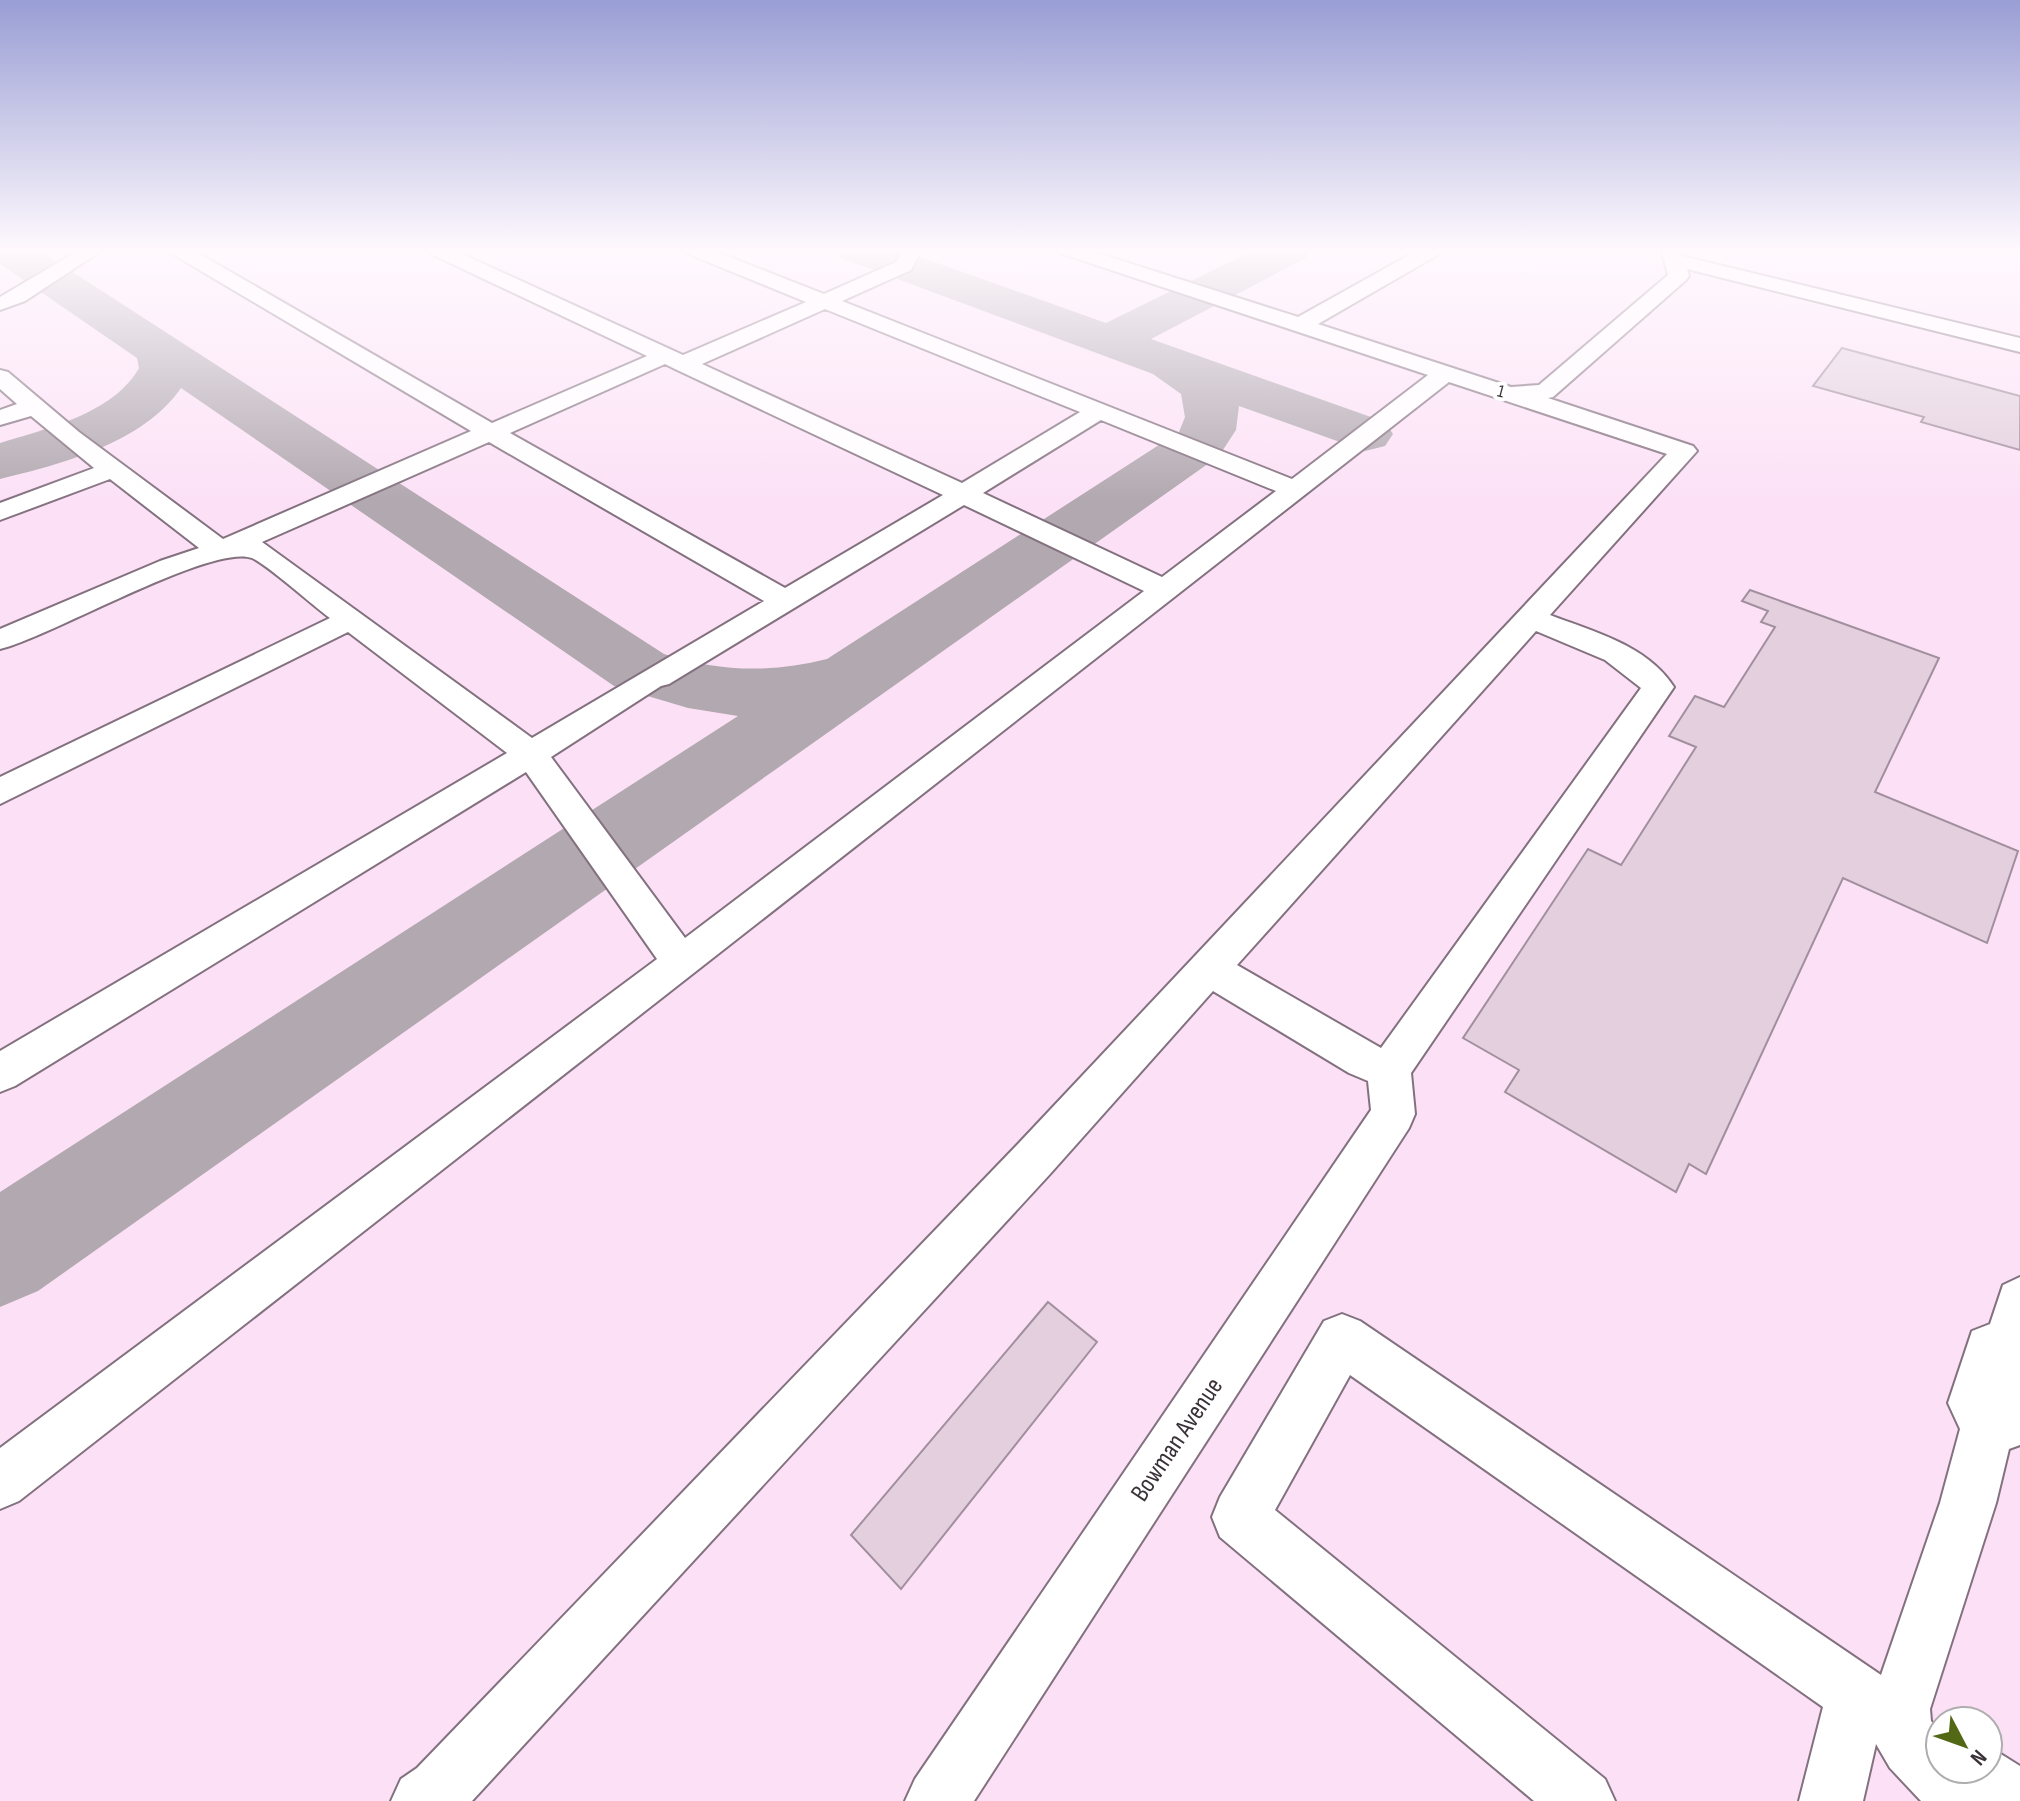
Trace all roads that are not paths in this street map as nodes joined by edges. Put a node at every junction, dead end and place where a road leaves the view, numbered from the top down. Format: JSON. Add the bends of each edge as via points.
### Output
{"nodes":[{"id":1,"x":323,"y":333,"type":"edge"},
{"id":2,"x":616,"y":333,"type":"edge"},
{"id":3,"x":743,"y":333,"type":"edge"},
{"id":4,"x":902,"y":333,"type":"edge"},
{"id":5,"x":1324,"y":333,"type":"edge"},
{"id":6,"x":1603,"y":333,"type":"edge"},
{"id":7,"x":1971,"y":333,"type":"edge"},
{"id":8,"x":2020,"y":345,"type":"edge"},
{"id":9,"x":674,"y":360,"type":"junction"},
{"id":10,"x":1446,"y":373,"type":"junction"},
{"id":11,"x":0,"y":377,"type":"edge"},
{"id":12,"x":1511,"y":394,"type":"junction"},
{"id":13,"x":35,"y":406,"type":"junction"},
{"id":14,"x":1099,"y":411,"type":"junction"},
{"id":15,"x":0,"y":418,"type":"edge"},
{"id":16,"x":492,"y":431,"type":"junction"},
{"id":17,"x":114,"y":469,"type":"junction"},
{"id":18,"x":1295,"y":489,"type":"junction"},
{"id":19,"x":963,"y":494,"type":"junction"},
{"id":20,"x":0,"y":512,"type":"edge"},
{"id":21,"x":220,"y":550,"type":"junction"},
{"id":22,"x":1166,"y":590,"type":"junction"},
{"id":23,"x":784,"y":600,"type":"junction"},
{"id":24,"x":1530,"y":618,"type":"junction"},
{"id":25,"x":349,"y":620,"type":"junction"},
{"id":26,"x":0,"y":640,"type":"edge"},
{"id":27,"x":531,"y":754,"type":"junction"},
{"id":28,"x":0,"y":792,"type":"edge"},
{"id":29,"x":681,"y":963,"type":"junction"},
{"id":30,"x":1209,"y":969,"type":"junction"},
{"id":31,"x":1389,"y":1070,"type":"junction"},
{"id":32,"x":0,"y":1073,"type":"edge"},
{"id":33,"x":2017,"y":1349,"type":"edge"},
{"id":34,"x":0,"y":1482,"type":"edge"},
{"id":35,"x":1878,"y":1708,"type":"junction"},
{"id":36,"x":1948,"y":1787,"type":"edge"},
{"id":37,"x":423,"y":1801,"type":"edge"},
{"id":38,"x":937,"y":1801,"type":"edge"},
{"id":39,"x":1583,"y":1801,"type":"edge"},
{"id":40,"x":1831,"y":1801,"type":"edge"},
{"id":41,"x":2015,"y":1801,"type":"edge"}],
"edges":[{"from":1,"to":16,"type":"lane"},
{"from":2,"to":9,"type":"lane"},
{"from":3,"to":9,"type":"lane"},
{"from":4,"to":14,"type":"lane"},
{"from":5,"to":10,"type":"lane","name":"1"},
{"from":6,"to":12,"type":"lane","name":"1","via":[[1545,392]]},
{"from":7,"to":8,"type":"lane"},
{"from":9,"to":16,"type":"lane"},
{"from":9,"to":19,"type":"lane"},
{"from":10,"to":12,"type":"lane","name":"1"},
{"from":10,"to":18,"type":"lane"},
{"from":11,"to":13,"type":"lane"},
{"from":12,"to":24,"type":"lane","via":[[1684,451]]},
{"from":13,"to":15,"type":"lane"},
{"from":13,"to":17,"type":"lane"},
{"from":14,"to":18,"type":"lane"},
{"from":14,"to":19,"type":"lane"},
{"from":16,"to":21,"type":"lane"},
{"from":16,"to":23,"type":"lane"},
{"from":17,"to":20,"type":"lane"},
{"from":17,"to":21,"type":"lane"},
{"from":18,"to":22,"type":"lane"},
{"from":19,"to":22,"type":"lane"},
{"from":19,"to":23,"type":"lane"},
{"from":21,"to":25,"type":"lane","via":[[257,549]]},
{"from":21,"to":26,"type":"lane"},
{"from":22,"to":29,"type":"lane"},
{"from":23,"to":27,"type":"lane"},
{"from":24,"to":30,"type":"lane"},
{"from":24,"to":31,"type":"lane","via":[[1626,657],[1658,687]]},
{"from":25,"to":27,"type":"lane"},
{"from":25,"to":28,"type":"lane"},
{"from":27,"to":29,"type":"lane"},
{"from":27,"to":32,"type":"lane"},
{"from":29,"to":34,"type":"lane"},
{"from":30,"to":31,"type":"lane"},
{"from":30,"to":37,"type":"lane","via":[[450,1779]]},
{"from":31,"to":38,"type":"lane","name":"Bowman Avenue","via":[[1393,1114]]},
{"from":33,"to":35,"type":"lane","via":[[2006,1424],[1988,1425],[1900,1709]]},
{"from":35,"to":36,"type":"lane"},
{"from":35,"to":39,"type":"lane","via":[[1342,1339],[1240,1517]]},
{"from":35,"to":40,"type":"lane"},
{"from":36,"to":41,"type":"lane","via":[[1973,1771]]}]}
